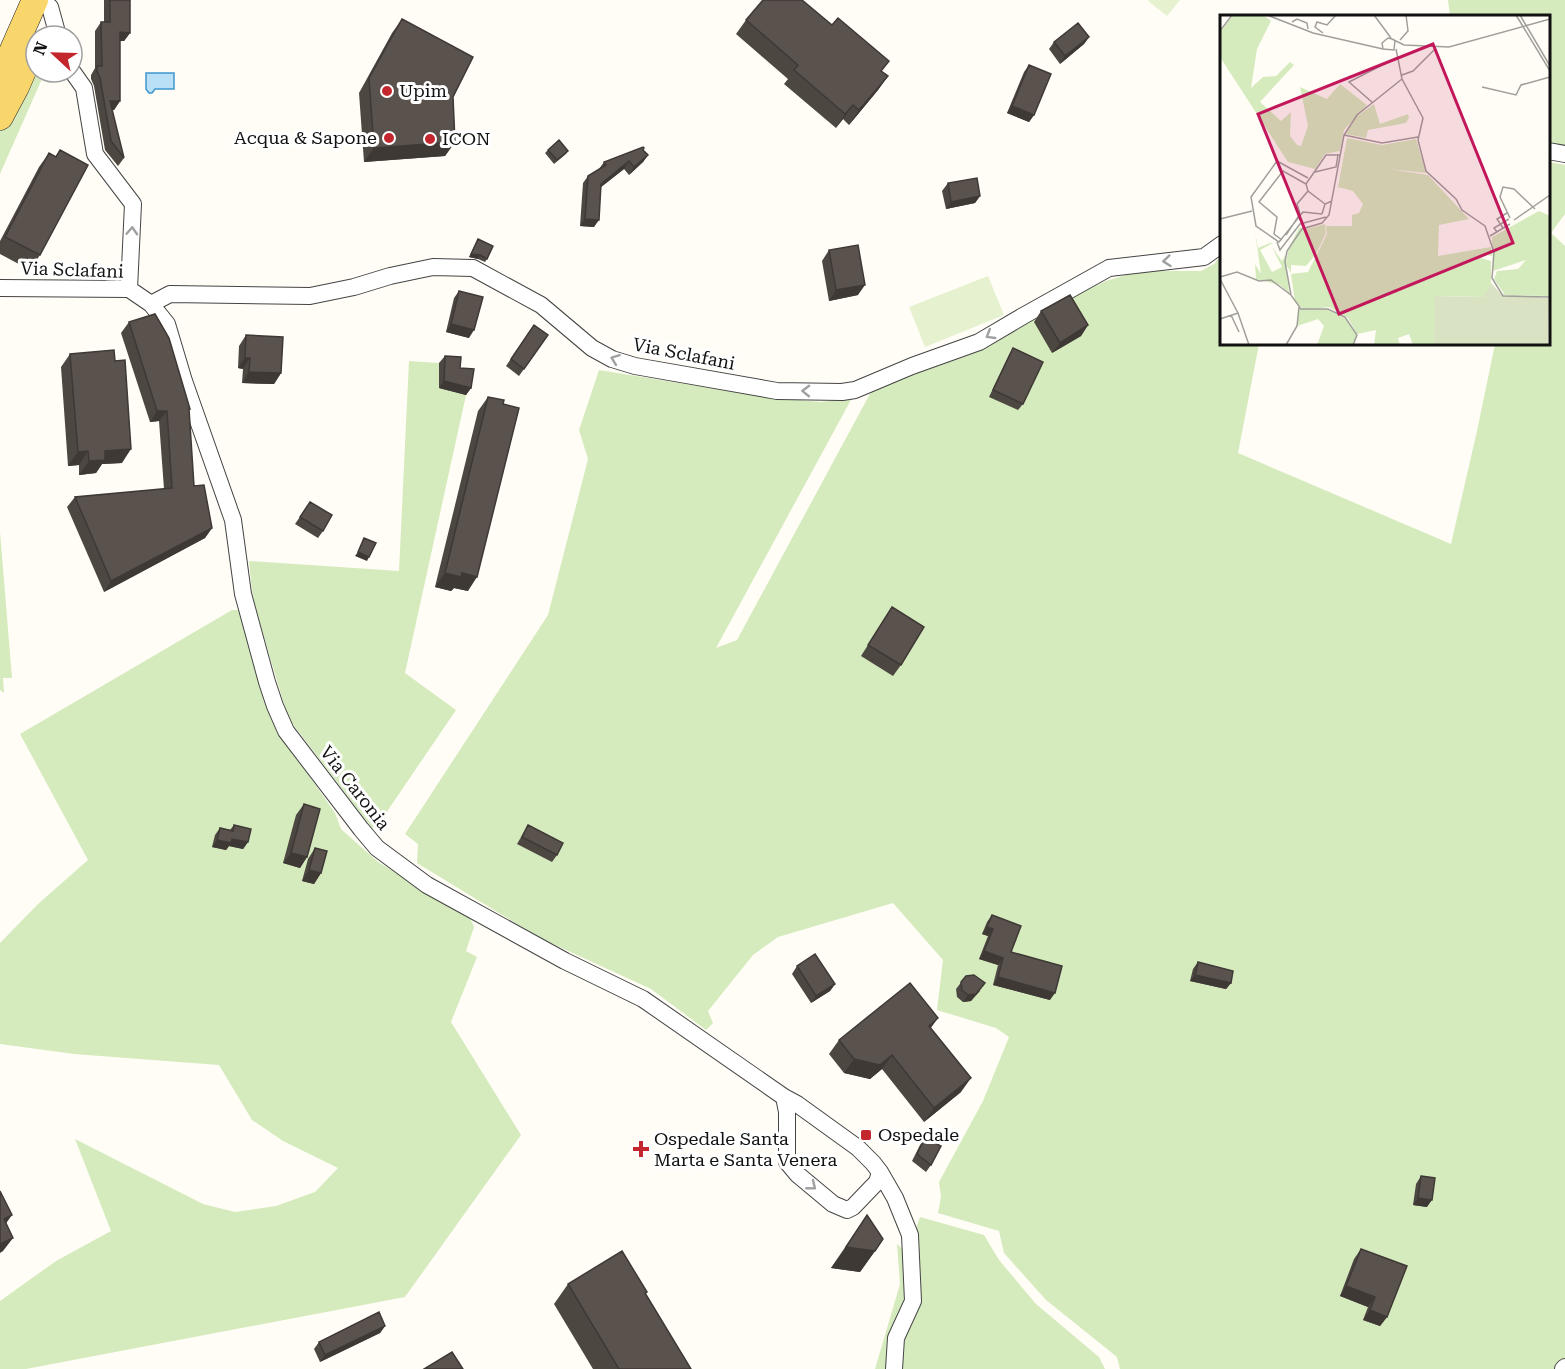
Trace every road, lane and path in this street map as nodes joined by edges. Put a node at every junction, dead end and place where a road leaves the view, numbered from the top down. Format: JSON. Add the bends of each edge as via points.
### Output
{"nodes":[{"id":1,"x":46,"y":2,"type":"edge"},
{"id":2,"x":40,"y":24,"type":"edge"},
{"id":3,"x":54,"y":24,"type":"edge"},
{"id":4,"x":24,"y":68,"type":"edge"},
{"id":5,"x":0,"y":79,"type":"edge"},
{"id":6,"x":81,"y":84,"type":"edge"},
{"id":7,"x":0,"y":117,"type":"edge"},
{"id":8,"x":1550,"y":151,"type":"edge"},
{"id":9,"x":1565,"y":154,"type":"edge"},
{"id":10,"x":1220,"y":245,"type":"edge"},
{"id":11,"x":0,"y":288,"type":"edge"},
{"id":12,"x":129,"y":289,"type":"junction"},
{"id":13,"x":151,"y":304,"type":"junction"},
{"id":14,"x":783,"y":1097,"type":"junction"},
{"id":15,"x":880,"y":1172,"type":"junction"},
{"id":16,"x":894,"y":1369,"type":"edge"}],
"edges":[{"from":1,"to":2,"type":"main road"},
{"from":1,"to":3,"type":"street"},
{"from":1,"to":5,"type":"main road"},
{"from":4,"to":7,"type":"main road"},
{"from":12,"to":6,"type":"street","one_way":true,"via":[[134,204],[94,154]]},
{"from":8,"to":9,"type":"street"},
{"from":10,"to":13,"type":"street","name":"Via Sclafani","one_way":true,"via":[[1204,257],[1109,268],[979,342],[842,392],[777,391],[612,359],[591,348],[541,305],[473,267],[433,267],[310,296],[170,294]]},
{"from":11,"to":12,"type":"street","name":"Via Sclafani"},
{"from":12,"to":13,"type":"street","name":"Via Sclafani"},
{"from":13,"to":14,"type":"street","name":"Via Caronia","via":[[167,324],[233,519],[243,594],[275,706],[286,731],[361,829],[377,848],[427,885],[564,961],[643,999]]},
{"from":14,"to":15,"type":"street","name":"Via Caronia","via":[[858,1148]]},
{"from":14,"to":15,"type":"street","one_way":true,"via":[[787,1112],[787,1162],[833,1204],[847,1210],[853,1207],[877,1182]]},
{"from":15,"to":16,"type":"street","name":"Via Caronia","via":[[910,1235],[913,1301],[896,1338]]}]}
